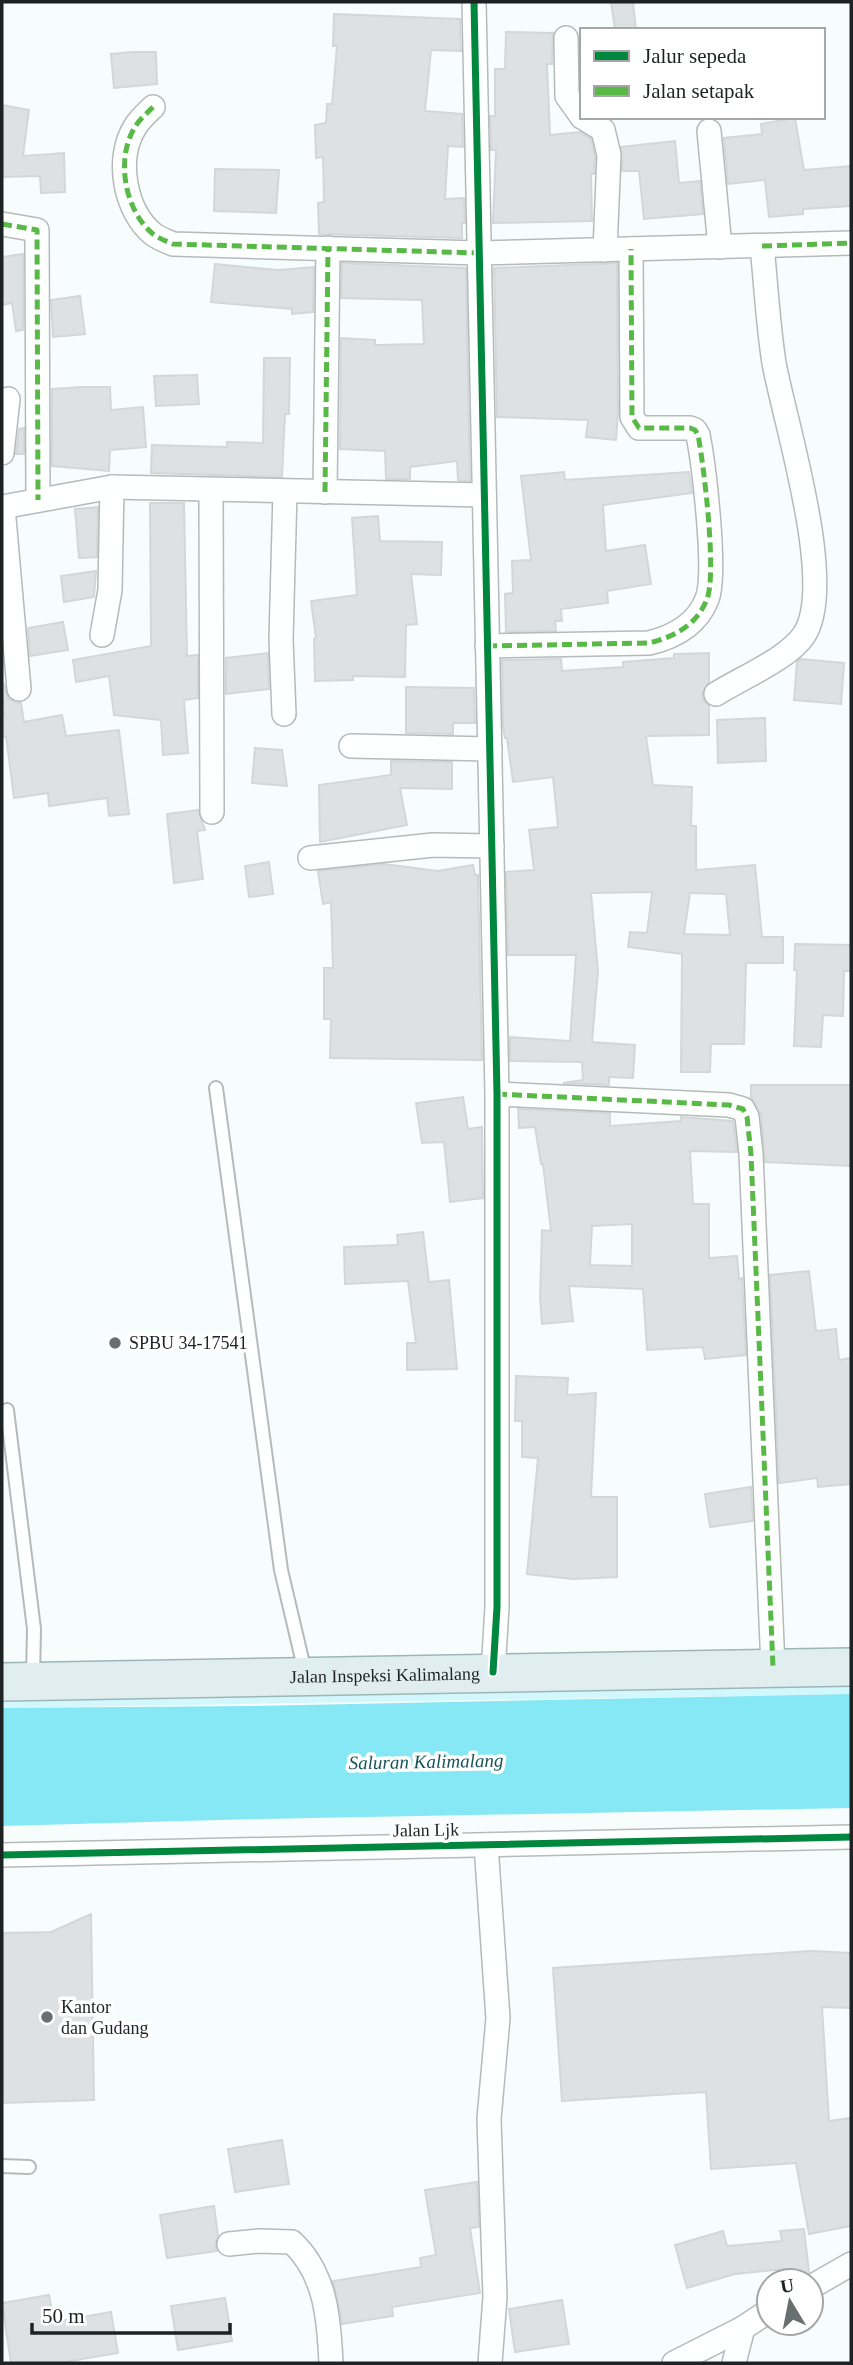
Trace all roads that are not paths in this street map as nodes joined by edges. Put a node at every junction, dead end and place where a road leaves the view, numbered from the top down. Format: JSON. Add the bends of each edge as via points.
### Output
{"nodes":[{"id":1,"x":474,"y":2,"type":"edge"},
{"id":2,"x":566,"y":38,"type":"dead end"},
{"id":3,"x":153,"y":107,"type":"dead end"},
{"id":4,"x":580,"y":114,"type":"edge"},
{"id":5,"x":585,"y":119,"type":"edge"},
{"id":6,"x":709,"y":131,"type":"dead end"},
{"id":7,"x":2,"y":224,"type":"edge"},
{"id":8,"x":851,"y":243,"type":"edge"},
{"id":9,"x":762,"y":246,"type":"junction"},
{"id":10,"x":720,"y":247,"type":"junction"},
{"id":11,"x":328,"y":248,"type":"junction"},
{"id":12,"x":631,"y":249,"type":"junction"},
{"id":13,"x":605,"y":250,"type":"junction"},
{"id":14,"x":479,"y":253,"type":"junction"},
{"id":15,"x":8,"y":399,"type":"dead end"},
{"id":16,"x":2,"y":453,"type":"edge"},
{"id":17,"x":112,"y":487,"type":"junction"},
{"id":18,"x":211,"y":490,"type":"junction"},
{"id":19,"x":285,"y":492,"type":"junction"},
{"id":20,"x":325,"y":492,"type":"junction"},
{"id":21,"x":484,"y":495,"type":"junction"},
{"id":22,"x":38,"y":500,"type":"junction"},
{"id":23,"x":2,"y":507,"type":"edge"},
{"id":24,"x":102,"y":635,"type":"dead end"},
{"id":25,"x":488,"y":646,"type":"junction"},
{"id":26,"x":19,"y":689,"type":"dead end"},
{"id":27,"x":716,"y":694,"type":"dead end"},
{"id":28,"x":284,"y":714,"type":"dead end"},
{"id":29,"x":351,"y":746,"type":"dead end"},
{"id":30,"x":490,"y":749,"type":"junction"},
{"id":31,"x":212,"y":812,"type":"dead end"},
{"id":32,"x":492,"y":846,"type":"junction"},
{"id":33,"x":310,"y":858,"type":"dead end"},
{"id":34,"x":216,"y":1088,"type":"dead end"},
{"id":35,"x":497,"y":1094,"type":"junction"},
{"id":36,"x":7,"y":1410,"type":"dead end"},
{"id":37,"x":773,"y":1667,"type":"junction"},
{"id":38,"x":851,"y":1667,"type":"edge"},
{"id":39,"x":493,"y":1671,"type":"junction"},
{"id":40,"x":306,"y":1676,"type":"junction"},
{"id":41,"x":17,"y":1682,"type":"edge"},
{"id":42,"x":851,"y":1837,"type":"edge"},
{"id":43,"x":486,"y":1845,"type":"junction"},
{"id":44,"x":2,"y":1855,"type":"edge"},
{"id":45,"x":2,"y":2166,"type":"edge"},
{"id":46,"x":29,"y":2167,"type":"dead end"},
{"id":47,"x":229,"y":2244,"type":"dead end"},
{"id":48,"x":851,"y":2264,"type":"edge"},
{"id":49,"x":825,"y":2279,"type":"edge"},
{"id":50,"x":755,"y":2320,"type":"edge"},
{"id":51,"x":743,"y":2328,"type":"junction"},
{"id":52,"x":331,"y":2363,"type":"edge"},
{"id":53,"x":490,"y":2363,"type":"edge"},
{"id":54,"x":674,"y":2363,"type":"edge"},
{"id":55,"x":734,"y":2363,"type":"edge"}],
"edges":[{"from":1,"to":14,"type":"street"},
{"from":2,"to":4,"type":"street","via":[[567,96]]},
{"from":3,"to":11,"type":"street","via":[[134,128],[125,163],[130,201],[155,236],[173,244]]},
{"from":5,"to":13,"type":"street","via":[[603,130],[609,155]]},
{"from":6,"to":10,"type":"street"},
{"from":7,"to":22,"type":"street","via":[[37,230]]},
{"from":8,"to":9,"type":"street"},
{"from":9,"to":10,"type":"street"},
{"from":9,"to":27,"type":"street","via":[[774,362],[802,489],[816,592],[813,617],[803,636],[778,659]]},
{"from":10,"to":12,"type":"street"},
{"from":11,"to":14,"type":"street"},
{"from":11,"to":20,"type":"street"},
{"from":12,"to":13,"type":"street"},
{"from":12,"to":25,"type":"street","via":[[632,417],[639,428],[690,428],[698,435],[709,537],[707,600],[687,627],[649,643]]},
{"from":13,"to":14,"type":"street"},
{"from":14,"to":21,"type":"street"},
{"from":15,"to":16,"type":"street"},
{"from":17,"to":18,"type":"street"},
{"from":17,"to":22,"type":"street"},
{"from":17,"to":24,"type":"street","via":[[110,590]]},
{"from":18,"to":19,"type":"street"},
{"from":18,"to":31,"type":"street"},
{"from":19,"to":20,"type":"street"},
{"from":19,"to":28,"type":"street"},
{"from":20,"to":21,"type":"street"},
{"from":21,"to":25,"type":"street"},
{"from":22,"to":23,"type":"street"},
{"from":23,"to":26,"type":"street"},
{"from":25,"to":30,"type":"street"},
{"from":29,"to":30,"type":"street"},
{"from":30,"to":32,"type":"street"},
{"from":32,"to":33,"type":"street","via":[[433,845]]},
{"from":32,"to":35,"type":"street"},
{"from":34,"to":40,"type":"lane","via":[[281,1570]]},
{"from":35,"to":37,"type":"street","via":[[729,1105],[743,1109],[747,1117]]},
{"from":35,"to":39,"type":"street","via":[[497,1607]]},
{"from":36,"to":41,"type":"lane","via":[[34,1629]]},
{"from":37,"to":38,"type":"main road","name":"Jalan Inspeksi Kalimalang"},
{"from":37,"to":39,"type":"main road","name":"Jalan Inspeksi Kalimalang"},
{"from":39,"to":40,"type":"main road","name":"Jalan Inspeksi Kalimalang"},
{"from":40,"to":41,"type":"main road","name":"Jalan Inspeksi Kalimalang"},
{"from":42,"to":43,"type":"street","name":"Jalan Ljk"},
{"from":43,"to":44,"type":"street","name":"Jalan Ljk"},
{"from":43,"to":53,"type":"street","via":[[498,2018],[489,2119],[495,2297]]},
{"from":45,"to":46,"type":"lane"},
{"from":47,"to":52,"type":"street","via":[[292,2242],[304,2254],[315,2271],[328,2314]]},
{"from":48,"to":49,"type":"street"},
{"from":50,"to":51,"type":"street"},
{"from":51,"to":54,"type":"street"},
{"from":51,"to":55,"type":"street"}]}
